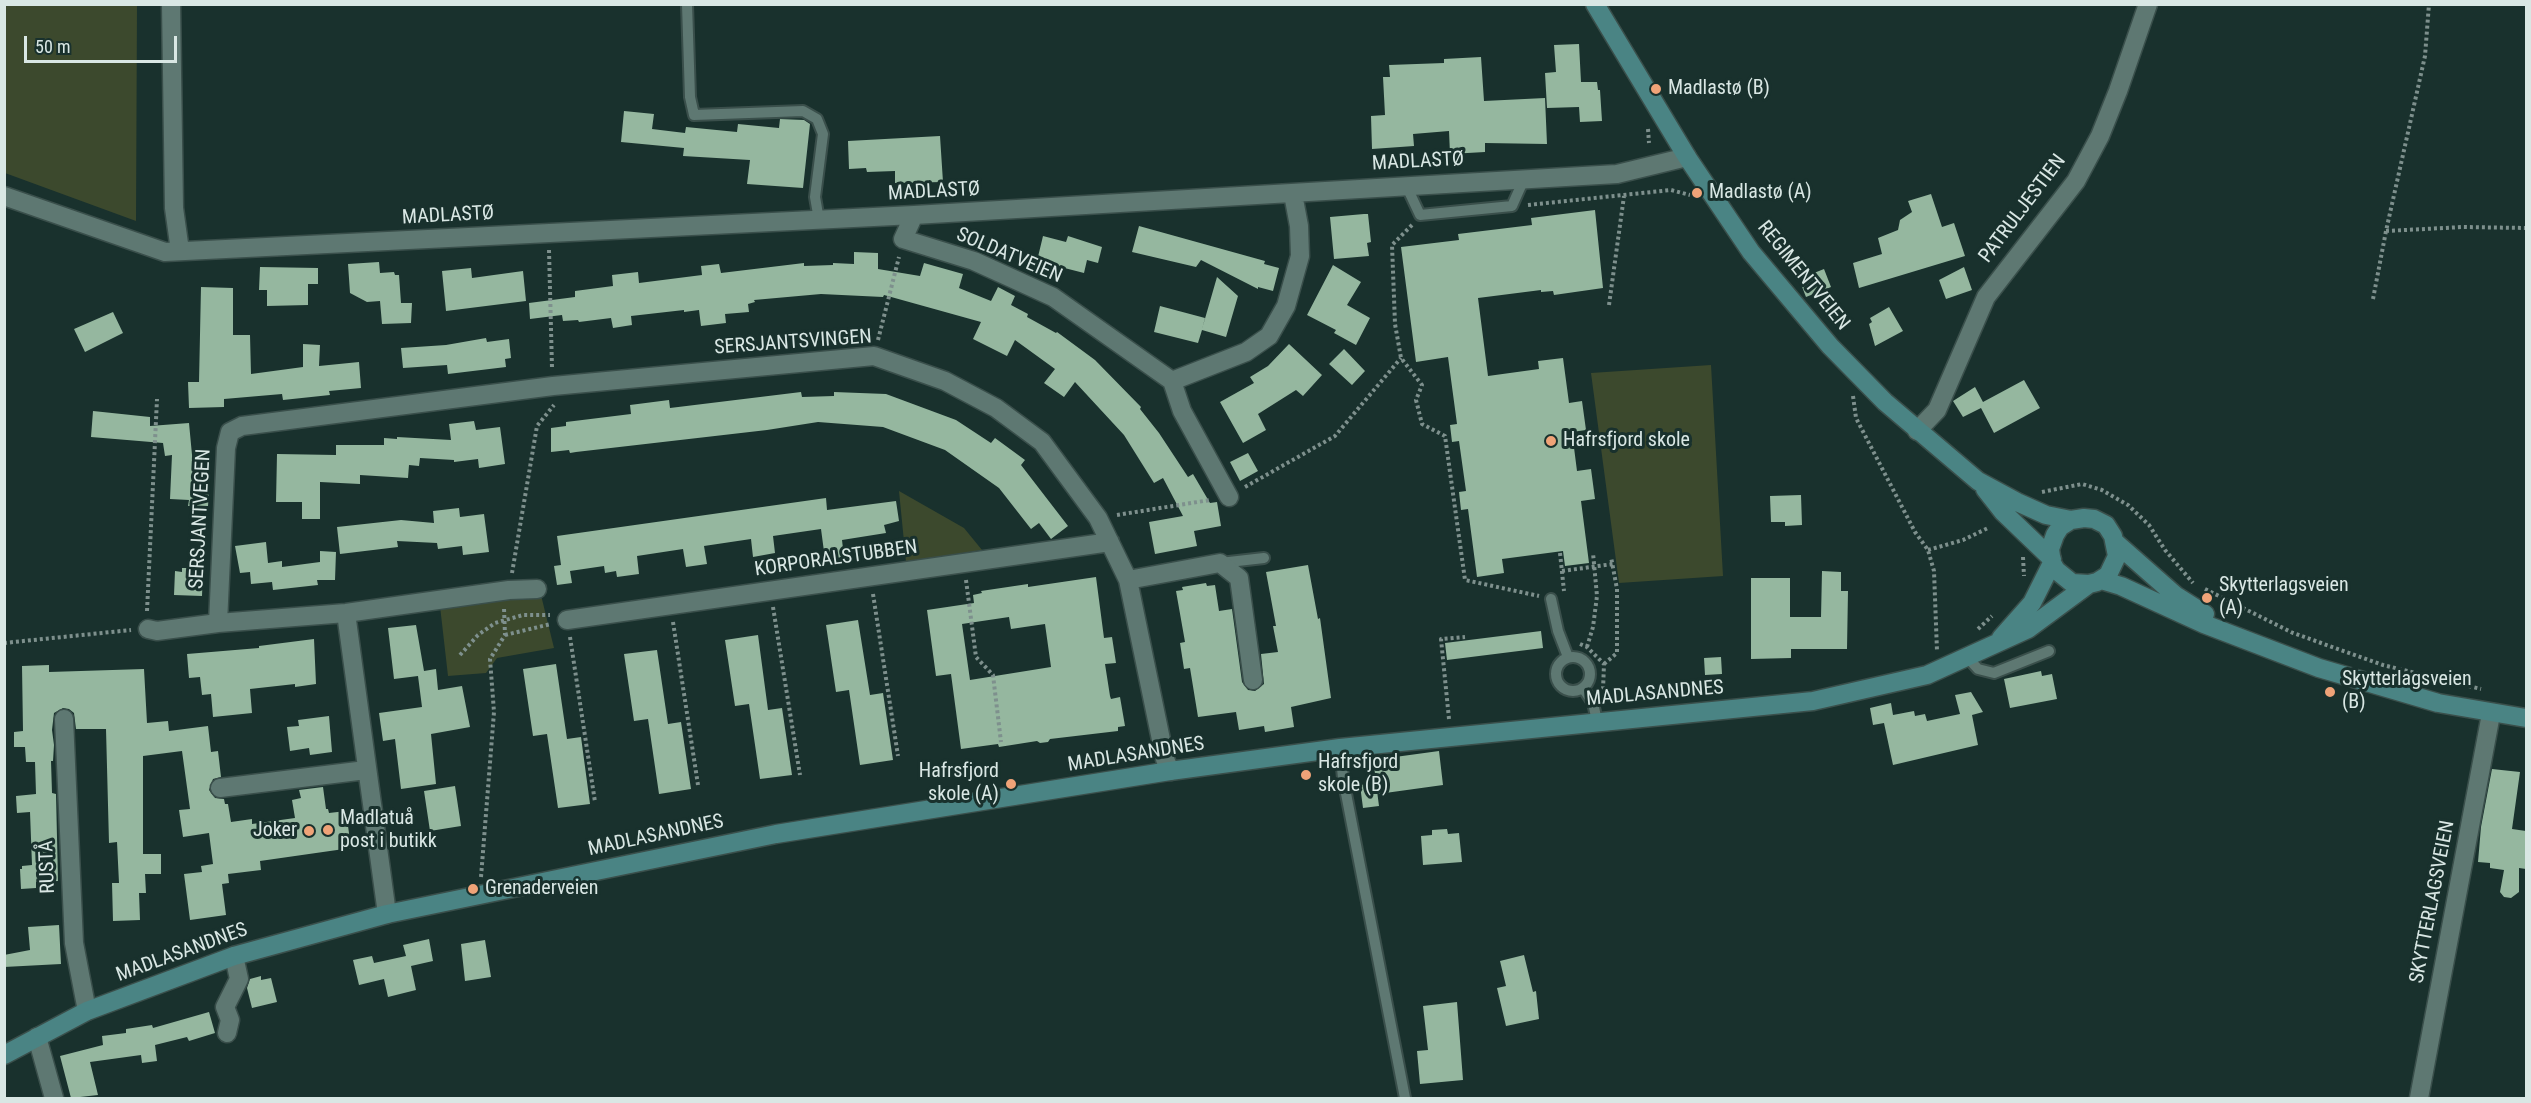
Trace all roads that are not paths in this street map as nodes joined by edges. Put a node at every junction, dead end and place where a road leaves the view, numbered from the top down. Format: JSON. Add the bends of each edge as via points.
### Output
{"nodes":[{"id":1,"x":171,"y":4,"type":"edge"},
{"id":2,"x":687,"y":4,"type":"edge"},
{"id":3,"x":1595,"y":4,"type":"edge"},
{"id":4,"x":2148,"y":4,"type":"edge"},
{"id":5,"x":1687,"y":157,"type":"junction"},
{"id":6,"x":1524,"y":179,"type":"junction"},
{"id":7,"x":1406,"y":185,"type":"junction"},
{"id":8,"x":1293,"y":194,"type":"junction"},
{"id":9,"x":4,"y":196,"type":"edge"},
{"id":10,"x":914,"y":215,"type":"junction"},
{"id":11,"x":819,"y":220,"type":"junction"},
{"id":12,"x":180,"y":251,"type":"junction"},
{"id":13,"x":1172,"y":381,"type":"junction"},
{"id":14,"x":242,"y":426,"type":"joint"},
{"id":15,"x":1917,"y":431,"type":"junction"},
{"id":16,"x":1978,"y":481,"type":"junction"},
{"id":17,"x":1229,"y":496,"type":"road end"},
{"id":18,"x":2071,"y":520,"type":"junction"},
{"id":19,"x":1110,"y":542,"type":"junction"},
{"id":20,"x":2116,"y":543,"type":"junction"},
{"id":21,"x":1264,"y":558,"type":"dead end"},
{"id":22,"x":2052,"y":561,"type":"junction"},
{"id":23,"x":1220,"y":563,"type":"junction"},
{"id":24,"x":1128,"y":580,"type":"junction"},
{"id":25,"x":2095,"y":582,"type":"junction"},
{"id":26,"x":523,"y":589,"type":"road end"},
{"id":27,"x":1551,"y":599,"type":"road end"},
{"id":28,"x":346,"y":613,"type":"junction"},
{"id":29,"x":567,"y":620,"type":"road end"},
{"id":30,"x":218,"y":623,"type":"junction"},
{"id":31,"x":148,"y":628,"type":"road end"},
{"id":32,"x":2242,"y":637,"type":"junction"},
{"id":33,"x":1998,"y":642,"type":"junction"},
{"id":34,"x":2049,"y":651,"type":"dead end"},
{"id":35,"x":1568,"y":657,"type":"junction"},
{"id":36,"x":1968,"y":658,"type":"junction"},
{"id":37,"x":1252,"y":680,"type":"dead end"},
{"id":38,"x":1583,"y":688,"type":"junction"},
{"id":39,"x":2491,"y":714,"type":"junction"},
{"id":40,"x":2526,"y":718,"type":"edge"},
{"id":41,"x":64,"y":719,"type":"dead end"},
{"id":42,"x":1597,"y":722,"type":"junction"},
{"id":43,"x":1340,"y":748,"type":"junction"},
{"id":44,"x":366,"y":770,"type":"junction"},
{"id":45,"x":1170,"y":771,"type":"junction"},
{"id":46,"x":220,"y":788,"type":"dead end"},
{"id":47,"x":387,"y":914,"type":"junction"},
{"id":48,"x":234,"y":956,"type":"junction"},
{"id":49,"x":87,"y":1011,"type":"junction"},
{"id":50,"x":227,"y":1033,"type":"dead end"},
{"id":51,"x":37,"y":1037,"type":"junction"},
{"id":52,"x":4,"y":1055,"type":"edge"},
{"id":53,"x":54,"y":1098,"type":"edge"},
{"id":54,"x":1405,"y":1098,"type":"edge"},
{"id":55,"x":2419,"y":1098,"type":"edge"}],
"edges":[{"from":1,"to":12,"type":"street","via":[[174,208]]},
{"from":2,"to":11,"type":"lane","via":[[694,115],[802,111],[817,119],[823,134],[815,197]]},
{"from":3,"to":5,"type":"street","name":"REGIMENTVEIEN"},
{"from":4,"to":15,"type":"street","name":"PATRULJESTIEN","via":[[2100,136],[2076,181],[1986,297],[1937,410]]},
{"from":5,"to":6,"type":"street","name":"MADLASTØ","via":[[1617,174]]},
{"from":5,"to":15,"type":"street","name":"REGIMENTVEIEN","via":[[1751,252],[1788,297],[1856,373]]},
{"from":6,"to":7,"type":"street","name":"MADLASTØ"},
{"from":6,"to":7,"type":"lane","via":[[1512,206],[1420,215]]},
{"from":7,"to":8,"type":"street","name":"MADLASTØ"},
{"from":8,"to":10,"type":"street","name":"MADLASTØ"},
{"from":8,"to":13,"type":"street","via":[[1300,256],[1286,306],[1269,336],[1246,352]]},
{"from":9,"to":12,"type":"street","name":"MADLASTØ","via":[[165,252]]},
{"from":10,"to":11,"type":"street","name":"MADLASTØ"},
{"from":10,"to":13,"type":"street","name":"SOLDATVEIEN","via":[[903,239],[974,261],[1053,297]]},
{"from":11,"to":12,"type":"street","name":"MADLASTØ"},
{"from":13,"to":17,"type":"street","via":[[1182,411]]},
{"from":14,"to":19,"type":"street","name":"SERSJANTSVINGEN","via":[[553,386],[874,356],[945,381],[996,408],[1042,442],[1098,518]]},
{"from":14,"to":30,"type":"street","name":"SERSJANTVEGEN","via":[[230,432],[226,448]]},
{"from":15,"to":16,"type":"street","name":"REGIMENTVEIEN"},
{"from":16,"to":18,"type":"street","name":"REGIMENTVEIEN","via":[[2046,515]]},
{"from":16,"to":22,"type":"street","name":"REGIMENTVEIEN"},
{"from":18,"to":20,"type":"street","via":[[2098,521],[2109,528]]},
{"from":18,"to":22,"type":"street","via":[[2055,535],[2050,549]]},
{"from":19,"to":24,"type":"street","name":"SERSJANTSVINGEN"},
{"from":19,"to":29,"type":"street","name":"KORPORALSTUBBEN"},
{"from":20,"to":25,"type":"street","via":[[2115,563]]},
{"from":20,"to":32,"type":"street","via":[[2175,595]]},
{"from":21,"to":23,"type":"lane"},
{"from":22,"to":25,"type":"street","via":[[2064,578],[2077,584]]},
{"from":22,"to":33,"type":"street","name":"MADLASANDNES","via":[[2032,603]]},
{"from":23,"to":24,"type":"street"},
{"from":23,"to":37,"type":"street","via":[[1239,578]]},
{"from":24,"to":45,"type":"street","name":"SERSJANTSVINGEN"},
{"from":25,"to":32,"type":"street","via":[[2148,598]]},
{"from":25,"to":33,"type":"street","name":"MADLASANDNES","via":[[2028,629]]},
{"from":26,"to":28,"type":"street"},
{"from":27,"to":35,"type":"lane"},
{"from":28,"to":30,"type":"street"},
{"from":28,"to":44,"type":"street"},
{"from":30,"to":31,"type":"street","via":[[157,631]]},
{"from":32,"to":39,"type":"street","via":[[2319,668],[2390,690]]},
{"from":33,"to":36,"type":"street","name":"MADLASANDNES"},
{"from":34,"to":36,"type":"lane","via":[[1994,673],[1978,669]]},
{"from":35,"to":38,"type":"lane","via":[[1580,658],[1589,666],[1590,678]]},
{"from":35,"to":38,"type":"lane","via":[[1558,664],[1556,675],[1561,686],[1571,691]]},
{"from":36,"to":42,"type":"street","name":"MADLASANDNES","via":[[1927,675],[1813,701]]},
{"from":38,"to":42,"type":"lane","via":[[1593,703]]},
{"from":39,"to":40,"type":"street"},
{"from":39,"to":55,"type":"street","name":"SKYTTERLAGSVEIEN"},
{"from":41,"to":49,"type":"street","name":"RUSTÅ","via":[[74,944]]},
{"from":42,"to":43,"type":"street","name":"MADLASANDNES"},
{"from":43,"to":45,"type":"street","name":"MADLASANDNES"},
{"from":43,"to":54,"type":"lane"},
{"from":44,"to":46,"type":"street"},
{"from":44,"to":47,"type":"street"},
{"from":45,"to":47,"type":"street","name":"MADLASANDNES","via":[[776,834]]},
{"from":47,"to":48,"type":"street","name":"MADLASANDNES"},
{"from":48,"to":49,"type":"street","name":"MADLASANDNES"},
{"from":48,"to":50,"type":"street","via":[[239,979],[225,1007],[230,1020]]},
{"from":49,"to":51,"type":"street","name":"MADLASANDNES"},
{"from":51,"to":52,"type":"street","name":"MADLASANDNES"},
{"from":51,"to":53,"type":"street"}]}
